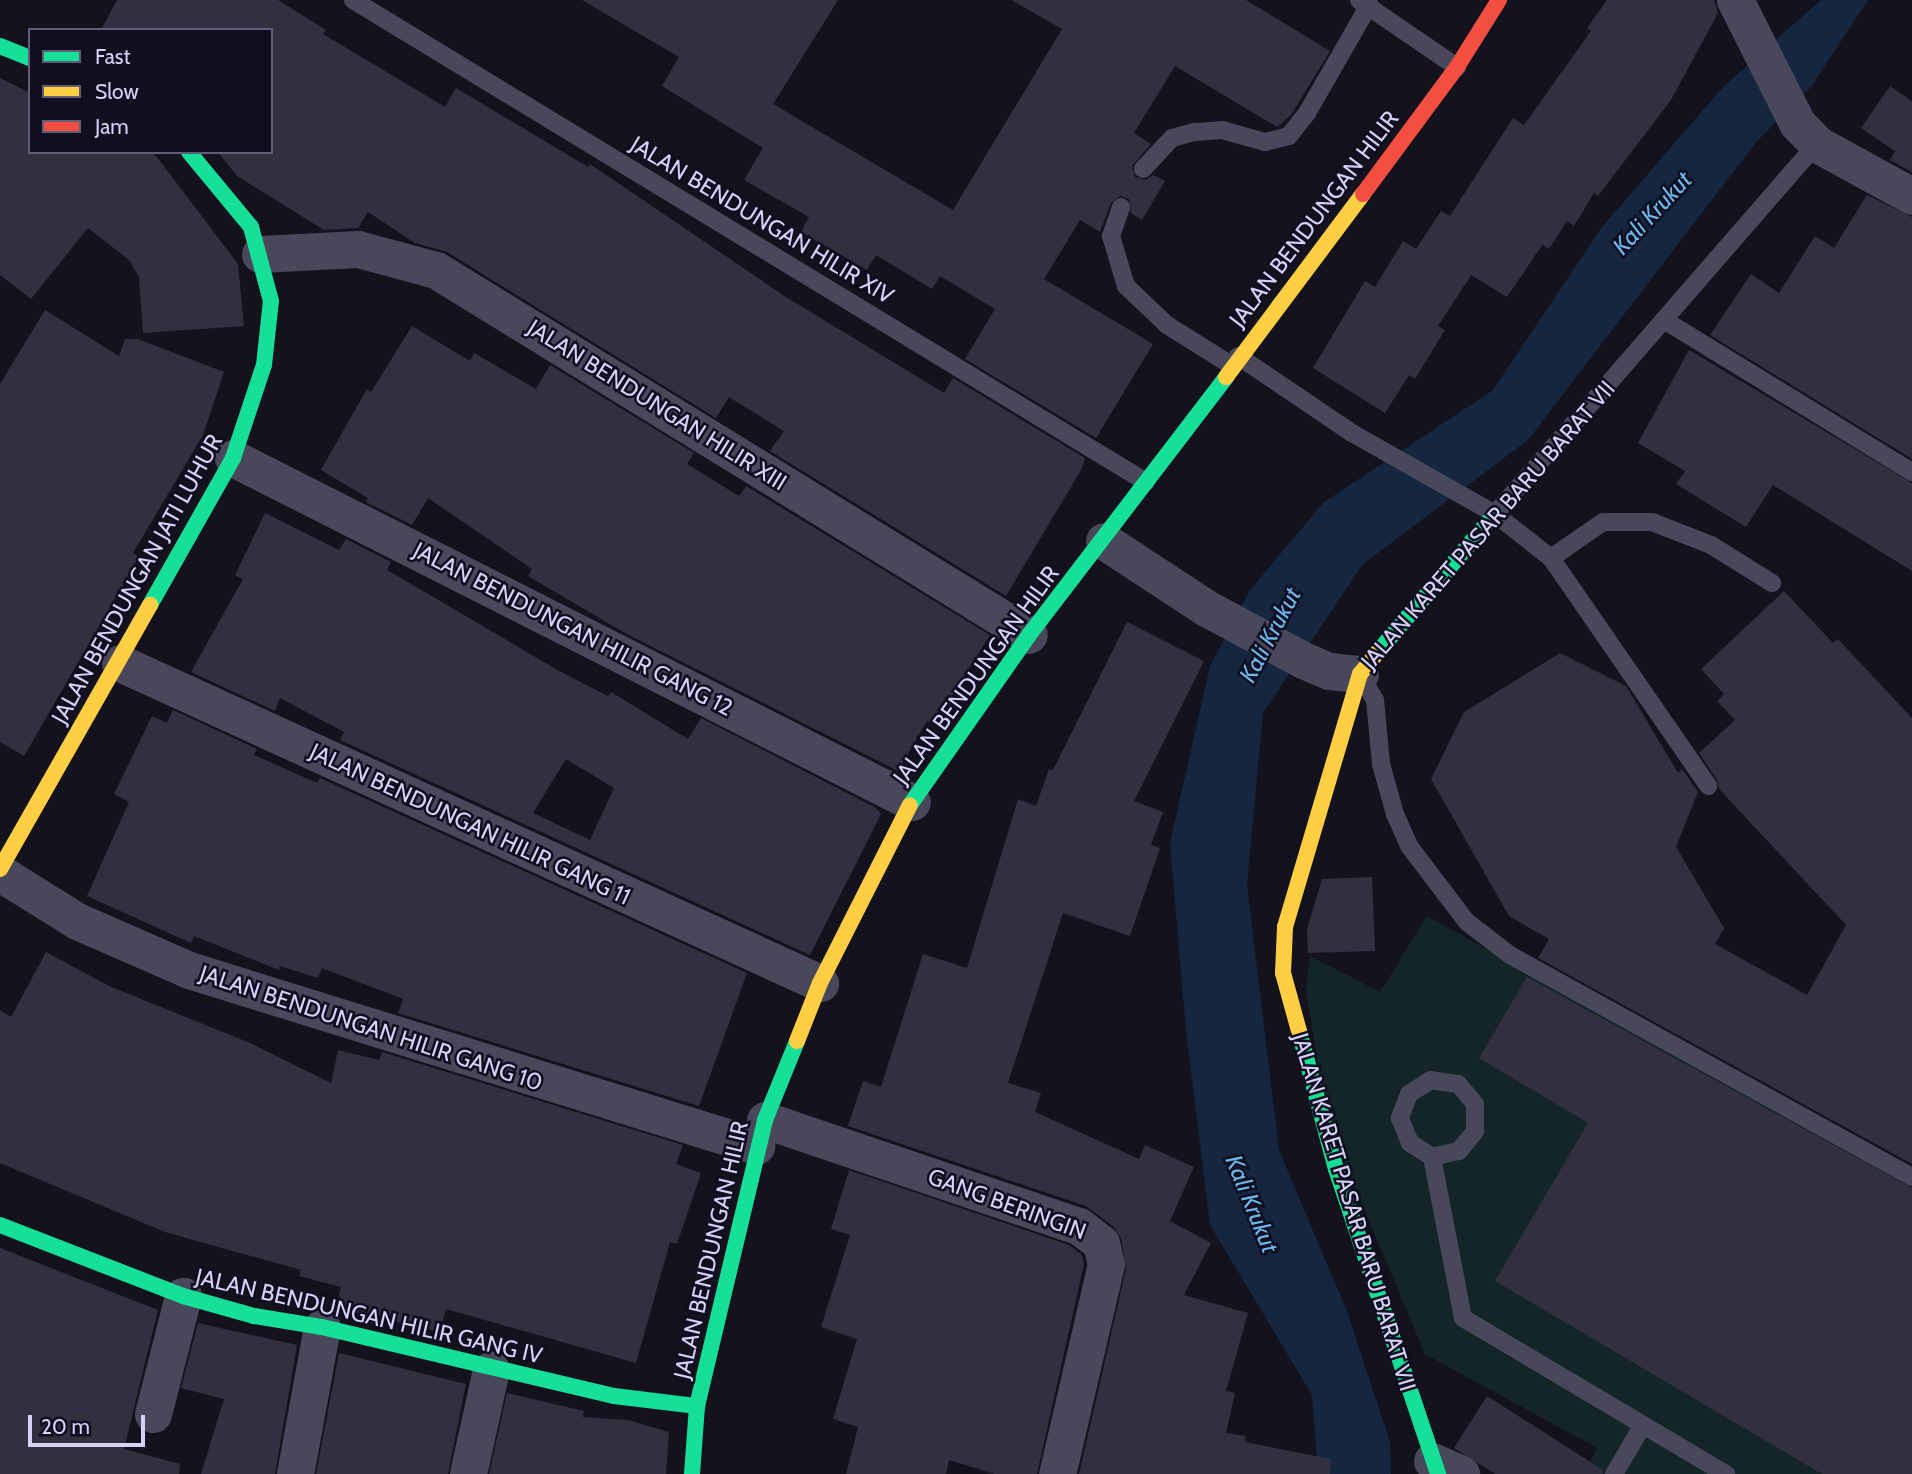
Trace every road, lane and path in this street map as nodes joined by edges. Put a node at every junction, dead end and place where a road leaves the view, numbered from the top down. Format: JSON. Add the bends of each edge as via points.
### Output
{"nodes":[{"id":1,"x":353,"y":0,"type":"edge"},
{"id":2,"x":1499,"y":0,"type":"edge"},
{"id":3,"x":1735,"y":0,"type":"edge"},
{"id":4,"x":1364,"y":3,"type":"edge"},
{"id":5,"x":0,"y":46,"type":"edge"},
{"id":6,"x":28,"y":57,"type":"edge"},
{"id":7,"x":1457,"y":67,"type":"junction"},
{"id":8,"x":1807,"y":134,"type":"junction"},
{"id":9,"x":191,"y":154,"type":"edge"},
{"id":10,"x":1143,"y":169,"type":"dead end"},
{"id":11,"x":1912,"y":196,"type":"edge"},
{"id":12,"x":1121,"y":207,"type":"dead end"},
{"id":13,"x":260,"y":254,"type":"junction"},
{"id":14,"x":1664,"y":320,"type":"junction"},
{"id":15,"x":1235,"y":361,"type":"junction"},
{"id":16,"x":233,"y":458,"type":"junction"},
{"id":17,"x":1912,"y":472,"type":"edge"},
{"id":18,"x":1146,"y":482,"type":"junction"},
{"id":19,"x":1495,"y":514,"type":"junction"},
{"id":20,"x":1104,"y":541,"type":"junction"},
{"id":21,"x":1551,"y":558,"type":"junction"},
{"id":22,"x":1772,"y":583,"type":"dead end"},
{"id":23,"x":1029,"y":635,"type":"junction"},
{"id":24,"x":120,"y":663,"type":"junction"},
{"id":25,"x":1360,"y":674,"type":"junction"},
{"id":26,"x":1708,"y":786,"type":"dead end"},
{"id":27,"x":912,"y":802,"type":"junction"},
{"id":28,"x":9,"y":831,"type":"edge"},
{"id":29,"x":0,"y":871,"type":"edge"},
{"id":30,"x":820,"y":983,"type":"junction"},
{"id":31,"x":761,"y":1133,"type":"junction"},
{"id":32,"x":1432,"y":1157,"type":"junction"},
{"id":33,"x":1912,"y":1177,"type":"edge"},
{"id":34,"x":0,"y":1225,"type":"edge"},
{"id":35,"x":183,"y":1296,"type":"junction"},
{"id":36,"x":322,"y":1327,"type":"junction"},
{"id":37,"x":491,"y":1369,"type":"junction"},
{"id":38,"x":697,"y":1406,"type":"junction"},
{"id":39,"x":153,"y":1414,"type":"dead end"},
{"id":40,"x":1643,"y":1425,"type":"junction"},
{"id":41,"x":1444,"y":1470,"type":"edge"},
{"id":42,"x":295,"y":1474,"type":"edge"},
{"id":43,"x":468,"y":1474,"type":"edge"},
{"id":44,"x":692,"y":1474,"type":"edge"},
{"id":45,"x":1057,"y":1474,"type":"edge"},
{"id":46,"x":1614,"y":1474,"type":"edge"},
{"id":47,"x":1727,"y":1474,"type":"edge"}],
"edges":[{"from":1,"to":18,"type":"lane","name":"JALAN BENDUNGAN HILIR XIV"},
{"from":2,"to":7,"type":"street","name":"JALAN BENDUNGAN HILIR"},
{"from":3,"to":8,"type":"street","via":[[1754,43]]},
{"from":4,"to":7,"type":"lane"},
{"from":4,"to":10,"type":"lane","via":[[1307,113],[1289,136],[1265,142],[1222,130],[1195,132],[1172,138]]},
{"from":5,"to":6,"type":"street"},
{"from":7,"to":15,"type":"street","name":"JALAN BENDUNGAN HILIR"},
{"from":8,"to":11,"type":"street"},
{"from":8,"to":14,"type":"lane","name":"JALAN KARET PASAR BARU BARAT VII"},
{"from":9,"to":13,"type":"street","name":"JALAN BENDUNGAN JATI LUHUR","via":[[245,218]]},
{"from":12,"to":15,"type":"lane","via":[[1111,236],[1126,286],[1167,325]]},
{"from":13,"to":16,"type":"street","name":"JALAN BENDUNGAN JATI LUHUR","via":[[271,301],[264,365]]},
{"from":13,"to":23,"type":"street","name":"JALAN BENDUNGAN HILIR XIII","via":[[358,249],[436,270]]},
{"from":14,"to":17,"type":"lane"},
{"from":14,"to":19,"type":"lane","name":"JALAN KARET PASAR BARU BARAT VII"},
{"from":15,"to":18,"type":"street","name":"JALAN BENDUNGAN HILIR"},
{"from":15,"to":19,"type":"lane"},
{"from":16,"to":24,"type":"street","name":"JALAN BENDUNGAN JATI LUHUR"},
{"from":16,"to":27,"type":"street","name":"JALAN BENDUNGAN HILIR GANG 12"},
{"from":18,"to":20,"type":"street","name":"JALAN BENDUNGAN HILIR"},
{"from":19,"to":21,"type":"lane"},
{"from":19,"to":25,"type":"street","name":"JALAN KARET PASAR BARU BARAT VII"},
{"from":20,"to":23,"type":"street","name":"JALAN BENDUNGAN HILIR"},
{"from":20,"to":25,"type":"street","via":[[1208,609],[1303,660],[1329,671]]},
{"from":21,"to":22,"type":"lane","via":[[1603,522],[1652,522],[1711,545]]},
{"from":21,"to":26,"type":"lane"},
{"from":23,"to":27,"type":"street","name":"JALAN BENDUNGAN HILIR"},
{"from":24,"to":28,"type":"street","name":"JALAN BENDUNGAN JATI LUHUR"},
{"from":24,"to":30,"type":"street","name":"JALAN BENDUNGAN HILIR GANG 11"},
{"from":25,"to":33,"type":"lane","via":[[1375,700],[1381,764],[1405,835],[1467,922],[1510,955]]},
{"from":25,"to":41,"type":"street","name":"JALAN KARET PASAR BARU BARAT VII","via":[[1285,927],[1283,973],[1336,1168]]},
{"from":27,"to":30,"type":"street","name":"JALAN BENDUNGAN HILIR"},
{"from":28,"to":29,"type":"street","name":"JALAN BENDUNGAN JATI LUHUR"},
{"from":29,"to":31,"type":"street","name":"JALAN BENDUNGAN HILIR GANG 10","via":[[78,921],[189,971]]},
{"from":30,"to":31,"type":"street","name":"JALAN BENDUNGAN HILIR"},
{"from":31,"to":38,"type":"street","name":"JALAN BENDUNGAN HILIR"},
{"from":31,"to":45,"type":"street","name":"GANG BERINGIN","via":[[1079,1226],[1101,1243],[1106,1264]]},
{"from":32,"to":32,"type":"lane","via":[[1410,1143],[1400,1118],[1409,1094],[1431,1080],[1458,1084],[1475,1104],[1475,1131],[1459,1151]]},
{"from":32,"to":40,"type":"lane","via":[[1463,1318]]},
{"from":34,"to":35,"type":"street","name":"JALAN BENDUNGAN HILIR GANG IV"},
{"from":35,"to":36,"type":"street","name":"JALAN BENDUNGAN HILIR GANG IV","via":[[254,1316]]},
{"from":35,"to":39,"type":"street"},
{"from":36,"to":37,"type":"street","name":"JALAN BENDUNGAN HILIR GANG IV"},
{"from":36,"to":42,"type":"street"},
{"from":37,"to":38,"type":"street","name":"JALAN BENDUNGAN HILIR GANG IV","via":[[614,1396]]},
{"from":37,"to":43,"type":"street"},
{"from":38,"to":44,"type":"street","name":"JALAN BENDUNGAN HILIR"},
{"from":40,"to":46,"type":"lane"},
{"from":40,"to":47,"type":"lane"}]}
